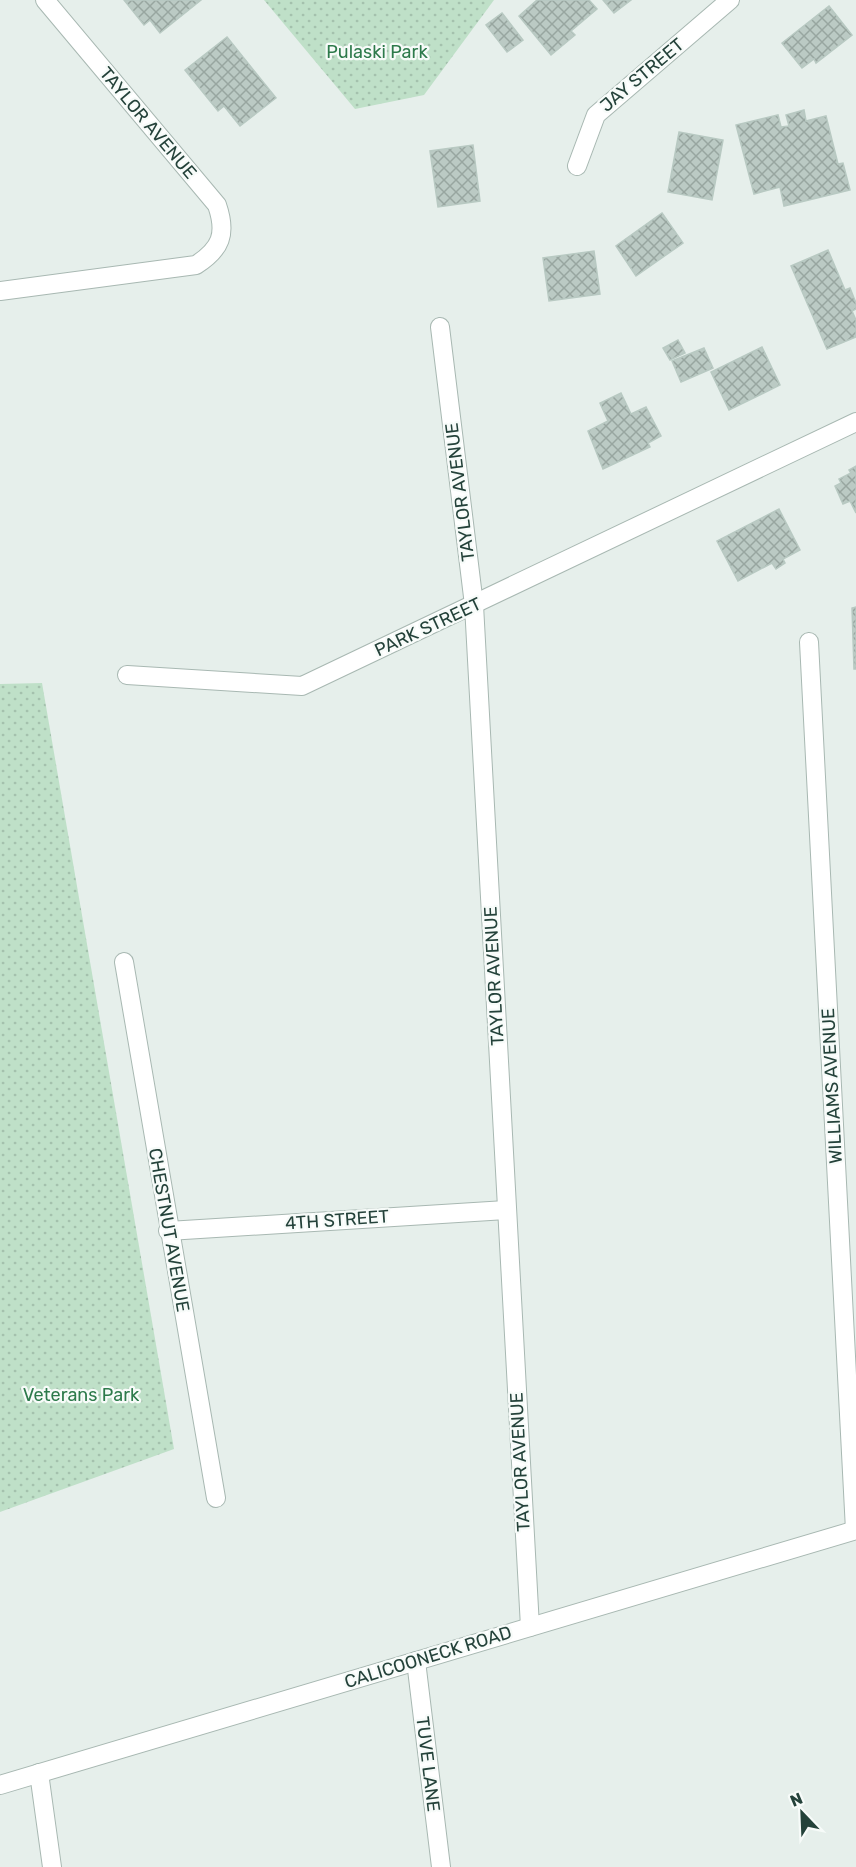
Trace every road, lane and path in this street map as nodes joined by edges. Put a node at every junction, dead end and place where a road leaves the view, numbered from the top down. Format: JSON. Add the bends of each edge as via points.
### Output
{"nodes":[{"id":1,"x":45,"y":0,"type":"edge"},
{"id":2,"x":730,"y":0,"type":"edge"},
{"id":3,"x":577,"y":166,"type":"dead end"},
{"id":4,"x":0,"y":291,"type":"edge"},
{"id":5,"x":440,"y":327,"type":"dead end"},
{"id":6,"x":856,"y":423,"type":"edge"},
{"id":7,"x":474,"y":605,"type":"junction"},
{"id":8,"x":809,"y":642,"type":"dead end"},
{"id":9,"x":127,"y":675,"type":"dead end"},
{"id":10,"x":124,"y":962,"type":"dead end"},
{"id":11,"x":506,"y":1210,"type":"junction"},
{"id":12,"x":168,"y":1231,"type":"junction"},
{"id":13,"x":216,"y":1498,"type":"dead end"},
{"id":14,"x":855,"y":1530,"type":"edge"},
{"id":15,"x":530,"y":1627,"type":"junction"},
{"id":16,"x":416,"y":1661,"type":"junction"},
{"id":17,"x":39,"y":1773,"type":"junction"},
{"id":18,"x":0,"y":1785,"type":"edge"},
{"id":19,"x":52,"y":1867,"type":"edge"},
{"id":20,"x":441,"y":1867,"type":"edge"}],
"edges":[{"from":1,"to":4,"type":"street","name":"TAYLOR AVENUE","via":[[217,205],[222,220],[221,238],[212,255],[196,265]]},
{"from":2,"to":3,"type":"street","name":"JAY STREET","via":[[596,115]]},
{"from":5,"to":7,"type":"street","name":"TAYLOR AVENUE"},
{"from":6,"to":7,"type":"street","name":"PARK STREET"},
{"from":7,"to":9,"type":"street","name":"PARK STREET","via":[[302,686]]},
{"from":7,"to":11,"type":"street","name":"TAYLOR AVENUE"},
{"from":8,"to":14,"type":"street","name":"WILLIAMS AVENUE"},
{"from":10,"to":12,"type":"street","name":"CHESTNUT AVENUE"},
{"from":11,"to":12,"type":"street","name":"4TH STREET"},
{"from":11,"to":15,"type":"street","name":"TAYLOR AVENUE"},
{"from":12,"to":13,"type":"street","name":"CHESTNUT AVENUE"},
{"from":14,"to":15,"type":"street","name":"CALICOONECK ROAD"},
{"from":15,"to":16,"type":"street","name":"CALICOONECK ROAD"},
{"from":16,"to":17,"type":"street","name":"CALICOONECK ROAD"},
{"from":16,"to":20,"type":"street","name":"TUVE LANE"},
{"from":17,"to":18,"type":"street","name":"CALICOONECK ROAD"},
{"from":17,"to":19,"type":"street"}]}
